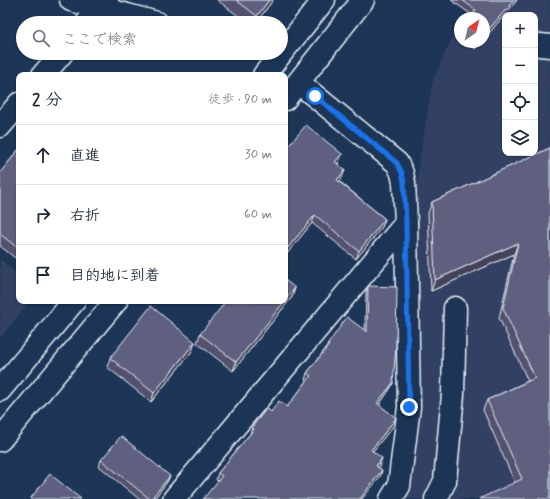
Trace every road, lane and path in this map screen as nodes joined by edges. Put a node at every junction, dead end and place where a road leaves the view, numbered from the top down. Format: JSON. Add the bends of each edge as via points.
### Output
{"nodes":[{"id":1,"x":70,"y":0,"type":"edge"},
{"id":2,"x":324,"y":0,"type":"edge"},
{"id":3,"x":363,"y":0,"type":"edge"},
{"id":4,"x":98,"y":10,"type":"edge"},
{"id":5,"x":126,"y":16,"type":"edge"},
{"id":6,"x":288,"y":40,"type":"edge"},
{"id":7,"x":56,"y":60,"type":"edge"},
{"id":8,"x":46,"y":72,"type":"edge"},
{"id":9,"x":292,"y":91,"type":"edge"},
{"id":10,"x":16,"y":107,"type":"edge"},
{"id":11,"x":0,"y":126,"type":"edge"},
{"id":12,"x":406,"y":223,"type":"junction"},
{"id":13,"x":72,"y":304,"type":"edge"},
{"id":14,"x":113,"y":304,"type":"edge"},
{"id":15,"x":454,"y":308,"type":"dead end"},
{"id":16,"x":0,"y":390,"type":"edge"},
{"id":17,"x":0,"y":440,"type":"edge"},
{"id":18,"x":174,"y":499,"type":"edge"},
{"id":19,"x":391,"y":499,"type":"edge"},
{"id":20,"x":436,"y":499,"type":"edge"}],
"edges":[{"from":1,"to":4,"type":"street"},
{"from":2,"to":6,"type":"street"},
{"from":3,"to":9,"type":"street"},
{"from":4,"to":5,"type":"street"},
{"from":7,"to":8,"type":"street"},
{"from":9,"to":12,"type":"street","via":[[397,163],[404,183]]},
{"from":10,"to":11,"type":"street"},
{"from":12,"to":18,"type":"street"},
{"from":12,"to":19,"type":"street","via":[[409,407],[398,486]]},
{"from":13,"to":16,"type":"street"},
{"from":14,"to":17,"type":"street"},
{"from":15,"to":20,"type":"street","via":[[453,394],[445,481]]}]}
